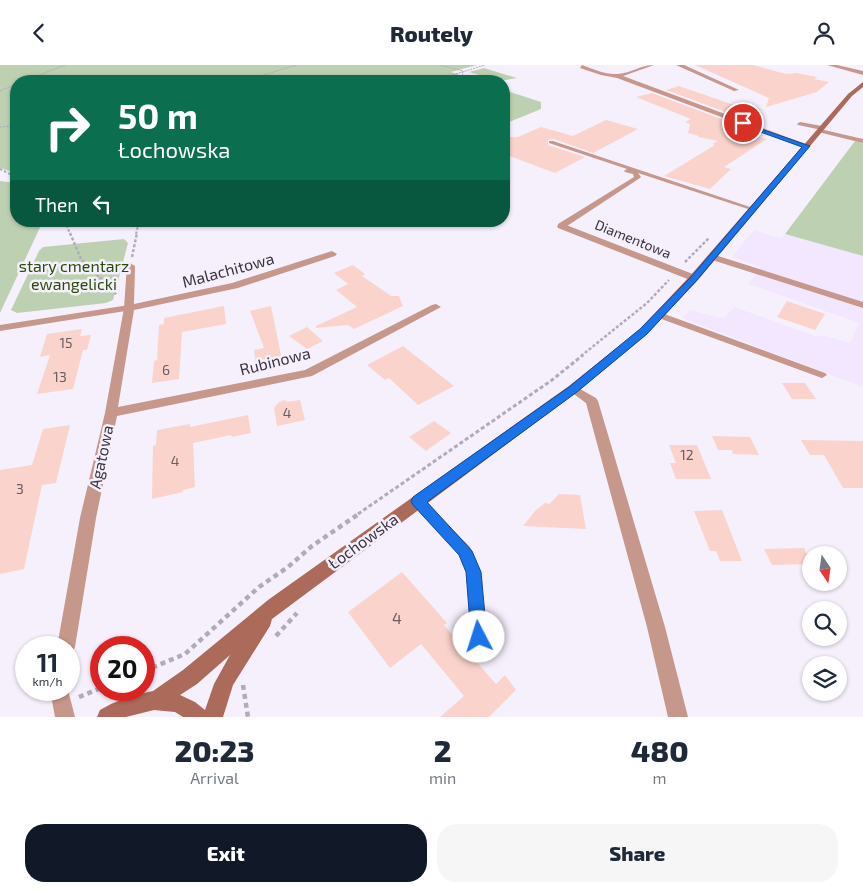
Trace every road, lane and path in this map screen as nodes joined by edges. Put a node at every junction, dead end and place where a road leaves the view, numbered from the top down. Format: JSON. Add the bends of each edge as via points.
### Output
{"nodes":[{"id":1,"x":65,"y":65,"type":"edge"},
{"id":2,"x":297,"y":65,"type":"edge"},
{"id":3,"x":440,"y":65,"type":"edge"},
{"id":4,"x":485,"y":65,"type":"edge"},
{"id":5,"x":652,"y":65,"type":"edge"},
{"id":6,"x":679,"y":65,"type":"edge"},
{"id":7,"x":830,"y":65,"type":"edge"},
{"id":8,"x":582,"y":67,"type":"dead end"},
{"id":9,"x":463,"y":71,"type":"junction"},
{"id":10,"x":863,"y":73,"type":"edge"},
{"id":11,"x":39,"y":75,"type":"edge"},
{"id":12,"x":263,"y":75,"type":"edge"},
{"id":13,"x":451,"y":75,"type":"edge"},
{"id":14,"x":463,"y":75,"type":"edge"},
{"id":15,"x":618,"y":76,"type":"junction"},
{"id":16,"x":863,"y":84,"type":"edge"},
{"id":17,"x":736,"y":90,"type":"dead end"},
{"id":18,"x":800,"y":123,"type":"dead end"},
{"id":19,"x":821,"y":130,"type":"junction"},
{"id":20,"x":863,"y":141,"type":"edge"},
{"id":21,"x":551,"y":142,"type":"dead end"},
{"id":22,"x":542,"y":144,"type":"dead end"},
{"id":23,"x":807,"y":146,"type":"junction"},
{"id":24,"x":754,"y":209,"type":"junction"},
{"id":25,"x":561,"y":226,"type":"joint"},
{"id":26,"x":68,"y":227,"type":"edge"},
{"id":27,"x":138,"y":227,"type":"edge"},
{"id":28,"x":711,"y":236,"type":"dead end"},
{"id":29,"x":332,"y":254,"type":"dead end"},
{"id":30,"x":712,"y":257,"type":"junction"},
{"id":31,"x":130,"y":267,"type":"joint"},
{"id":32,"x":677,"y":271,"type":"junction"},
{"id":33,"x":694,"y":279,"type":"junction"},
{"id":34,"x":863,"y":305,"type":"edge"},
{"id":35,"x":436,"y":307,"type":"dead end"},
{"id":36,"x":129,"y":308,"type":"junction"},
{"id":37,"x":658,"y":315,"type":"junction"},
{"id":38,"x":0,"y":328,"type":"edge"},
{"id":39,"x":822,"y":375,"type":"dead end"},
{"id":40,"x":573,"y":389,"type":"junction"},
{"id":41,"x":111,"y":413,"type":"junction"},
{"id":42,"x":418,"y":501,"type":"junction"},
{"id":43,"x":274,"y":606,"type":"junction"},
{"id":44,"x":68,"y":636,"type":"edge"},
{"id":45,"x":479,"y":637,"type":"dead end"},
{"id":46,"x":155,"y":666,"type":"edge"},
{"id":47,"x":90,"y":693,"type":"edge"},
{"id":48,"x":157,"y":699,"type":"junction"},
{"id":49,"x":62,"y":704,"type":"edge"},
{"id":50,"x":108,"y":717,"type":"edge"},
{"id":51,"x":198,"y":717,"type":"edge"},
{"id":52,"x":213,"y":717,"type":"edge"},
{"id":53,"x":678,"y":717,"type":"edge"}],
"edges":[{"from":1,"to":11,"type":"path"},
{"from":2,"to":12,"type":"path"},
{"from":3,"to":9,"type":"path"},
{"from":4,"to":9,"type":"path"},
{"from":5,"to":15,"type":"street"},
{"from":6,"to":17,"type":"street"},
{"from":7,"to":10,"type":"street"},
{"from":8,"to":15,"type":"street"},
{"from":9,"to":13,"type":"path"},
{"from":9,"to":14,"type":"path"},
{"from":15,"to":23,"type":"street"},
{"from":16,"to":19,"type":"main road","name":"Łochowska"},
{"from":18,"to":19,"type":"lane"},
{"from":19,"to":20,"type":"street"},
{"from":19,"to":23,"type":"main road","name":"Łochowska"},
{"from":21,"to":24,"type":"lane"},
{"from":22,"to":25,"type":"lane","via":[[636,173],[638,177]]},
{"from":23,"to":24,"type":"main road","name":"Łochowska"},
{"from":24,"to":30,"type":"main road","name":"Łochowska"},
{"from":25,"to":32,"type":"street","name":"Diamentowa"},
{"from":26,"to":36,"type":"path","via":[[81,259]]},
{"from":27,"to":31,"type":"path"},
{"from":28,"to":32,"type":"path"},
{"from":29,"to":36,"type":"street","name":"Malachitowa","via":[[234,286]]},
{"from":30,"to":33,"type":"main road","name":"Łochowska"},
{"from":30,"to":34,"type":"lane"},
{"from":31,"to":36,"type":"street","name":"Agatowa"},
{"from":32,"to":33,"type":"street","name":"Diamentowa"},
{"from":32,"to":46,"type":"path","via":[[648,303],[552,380],[312,546],[259,587],[185,654]]},
{"from":33,"to":37,"type":"main road","name":"Łochowska"},
{"from":35,"to":41,"type":"street","name":"Rubinowa","via":[[308,373]]},
{"from":36,"to":38,"type":"lane"},
{"from":36,"to":41,"type":"street","name":"Agatowa"},
{"from":37,"to":39,"type":"lane"},
{"from":37,"to":40,"type":"main road","name":"Łochowska"},
{"from":40,"to":42,"type":"main road","name":"Łochowska"},
{"from":40,"to":53,"type":"street","via":[[592,401]]},
{"from":41,"to":44,"type":"street","name":"Agatowa","via":[[88,518]]},
{"from":42,"to":43,"type":"main road","name":"Łochowska"},
{"from":42,"to":45,"type":"lane","via":[[465,551],[473,572]]},
{"from":43,"to":48,"type":"main road","name":"Łochowska","via":[[190,677]]},
{"from":43,"to":52,"type":"main road","name":"Łochowska","via":[[226,678]]},
{"from":47,"to":49,"type":"path"},
{"from":48,"to":50,"type":"main road","via":[[138,702]]},
{"from":48,"to":51,"type":"main road","via":[[175,701]]}]}
